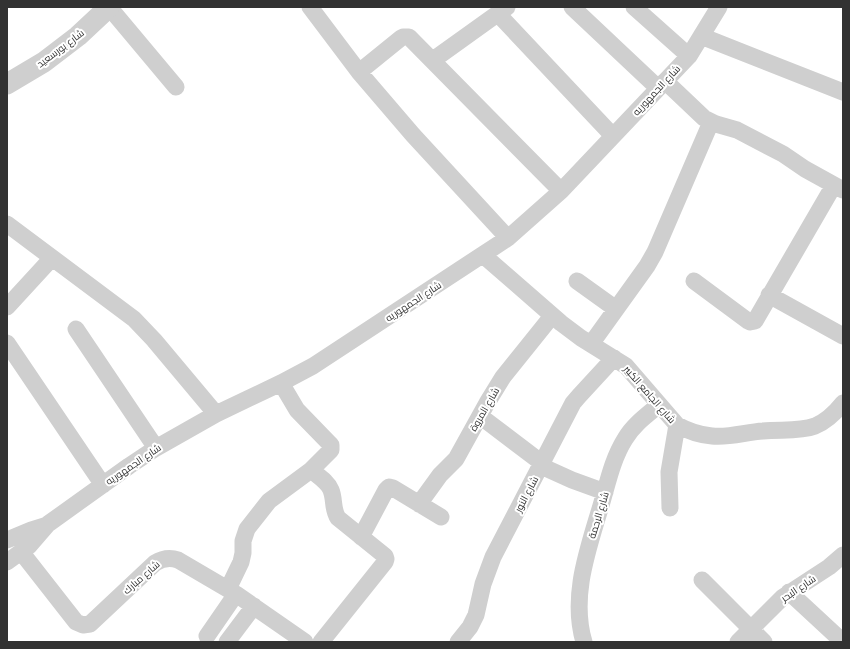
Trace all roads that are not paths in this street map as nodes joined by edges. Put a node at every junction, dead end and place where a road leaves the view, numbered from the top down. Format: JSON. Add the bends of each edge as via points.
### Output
{"nodes":[{"id":1,"x":109,"y":7,"type":"edge"},
{"id":2,"x":310,"y":7,"type":"edge"},
{"id":3,"x":572,"y":7,"type":"edge"},
{"id":4,"x":634,"y":7,"type":"edge"},
{"id":5,"x":719,"y":7,"type":"edge"},
{"id":6,"x":503,"y":10,"type":"edge"},
{"id":7,"x":701,"y":36,"type":"junction"},
{"id":8,"x":689,"y":56,"type":"junction"},
{"id":9,"x":433,"y":60,"type":"junction"},
{"id":10,"x":359,"y":72,"type":"junction"},
{"id":11,"x":7,"y":84,"type":"edge"},
{"id":12,"x":662,"y":85,"type":"junction"},
{"id":13,"x":176,"y":87,"type":"dead end"},
{"id":14,"x":843,"y":92,"type":"edge"},
{"id":15,"x":711,"y":122,"type":"junction"},
{"id":16,"x":614,"y":136,"type":"junction"},
{"id":17,"x":838,"y":188,"type":"edge"},
{"id":18,"x":561,"y":191,"type":"junction"},
{"id":19,"x":7,"y":224,"type":"edge"},
{"id":20,"x":508,"y":238,"type":"junction"},
{"id":21,"x":483,"y":255,"type":"junction"},
{"id":22,"x":52,"y":258,"type":"junction"},
{"id":23,"x":577,"y":281,"type":"dead end"},
{"id":24,"x":694,"y":282,"type":"dead end"},
{"id":25,"x":769,"y":295,"type":"junction"},
{"id":26,"x":7,"y":307,"type":"edge"},
{"id":27,"x":616,"y":309,"type":"junction"},
{"id":28,"x":552,"y":316,"type":"junction"},
{"id":29,"x":76,"y":329,"type":"dead end"},
{"id":30,"x":843,"y":336,"type":"edge"},
{"id":31,"x":7,"y":343,"type":"edge"},
{"id":32,"x":591,"y":344,"type":"junction"},
{"id":33,"x":614,"y":358,"type":"junction"},
{"id":34,"x":282,"y":383,"type":"junction"},
{"id":35,"x":843,"y":403,"type":"edge"},
{"id":36,"x":660,"y":405,"type":"junction"},
{"id":37,"x":216,"y":414,"type":"junction"},
{"id":38,"x":480,"y":416,"type":"junction"},
{"id":39,"x":677,"y":425,"type":"junction"},
{"id":40,"x":156,"y":448,"type":"junction"},
{"id":41,"x":542,"y":464,"type":"junction"},
{"id":42,"x":311,"y":470,"type":"junction"},
{"id":43,"x":103,"y":484,"type":"junction"},
{"id":44,"x":605,"y":492,"type":"junction"},
{"id":45,"x":420,"y":504,"type":"junction"},
{"id":46,"x":670,"y":508,"type":"dead end"},
{"id":47,"x":441,"y":517,"type":"dead end"},
{"id":48,"x":48,"y":524,"type":"junction"},
{"id":49,"x":362,"y":537,"type":"junction"},
{"id":50,"x":7,"y":540,"type":"edge"},
{"id":51,"x":22,"y":553,"type":"junction"},
{"id":52,"x":842,"y":559,"type":"edge"},
{"id":53,"x":7,"y":562,"type":"edge"},
{"id":54,"x":702,"y":580,"type":"dead end"},
{"id":55,"x":232,"y":592,"type":"junction"},
{"id":56,"x":789,"y":592,"type":"junction"},
{"id":57,"x":254,"y":606,"type":"junction"},
{"id":58,"x":750,"y":630,"type":"junction"},
{"id":59,"x":207,"y":636,"type":"dead end"},
{"id":60,"x":227,"y":642,"type":"edge"},
{"id":61,"x":305,"y":642,"type":"edge"},
{"id":62,"x":321,"y":642,"type":"edge"},
{"id":63,"x":458,"y":642,"type":"edge"},
{"id":64,"x":584,"y":642,"type":"edge"},
{"id":65,"x":738,"y":642,"type":"edge"},
{"id":66,"x":764,"y":642,"type":"edge"},
{"id":67,"x":843,"y":642,"type":"edge"}],
"edges":[{"from":1,"to":11,"type":"street","name":"شارع بورسعيد","via":[[78,36],[44,62]]},
{"from":1,"to":13,"type":"street"},
{"from":2,"to":10,"type":"street"},
{"from":3,"to":12,"type":"street"},
{"from":4,"to":8,"type":"street"},
{"from":5,"to":7,"type":"street","name":"شارع الجمهوريه"},
{"from":6,"to":9,"type":"street"},
{"from":6,"to":16,"type":"street"},
{"from":7,"to":8,"type":"street","name":"شارع الجمهوريه"},
{"from":7,"to":14,"type":"street"},
{"from":8,"to":12,"type":"street","name":"شارع الجمهوريه"},
{"from":9,"to":10,"type":"street","via":[[412,38],[406,36]]},
{"from":9,"to":18,"type":"street"},
{"from":10,"to":20,"type":"street"},
{"from":12,"to":15,"type":"street"},
{"from":12,"to":16,"type":"street","name":"شارع الجمهوريه"},
{"from":15,"to":17,"type":"street","via":[[737,130],[783,154]]},
{"from":15,"to":27,"type":"street","via":[[655,252]]},
{"from":16,"to":18,"type":"street","name":"شارع الجمهوريه"},
{"from":17,"to":25,"type":"street"},
{"from":18,"to":20,"type":"street","name":"شارع الجمهوريه"},
{"from":19,"to":22,"type":"street"},
{"from":20,"to":21,"type":"street","name":"شارع الجمهوريه"},
{"from":21,"to":28,"type":"street","name":"شارع الجامع الكبير"},
{"from":21,"to":34,"type":"street","name":"شارع الجمهوريه","via":[[345,346]]},
{"from":22,"to":26,"type":"street"},
{"from":22,"to":37,"type":"street","via":[[134,319]]},
{"from":23,"to":27,"type":"street"},
{"from":24,"to":25,"type":"street","via":[[750,322],[757,319]]},
{"from":25,"to":30,"type":"street"},
{"from":27,"to":32,"type":"street"},
{"from":28,"to":32,"type":"street","name":"شارع الجامع الكبير"},
{"from":28,"to":38,"type":"street","name":"شارع المروة","via":[[503,377]]},
{"from":29,"to":40,"type":"street"},
{"from":31,"to":43,"type":"street"},
{"from":32,"to":33,"type":"street","name":"شارع الجامع الكبير"},
{"from":33,"to":36,"type":"street","name":"شارع الجامع الكبير","via":[[632,372]]},
{"from":33,"to":41,"type":"street","name":"شارع النور","via":[[576,399]]},
{"from":34,"to":37,"type":"street","name":"شارع الجمهوريه"},
{"from":34,"to":42,"type":"street","via":[[297,410],[331,445],[331,450]]},
{"from":35,"to":39,"type":"street","name":"شارع الجامع الكبير","via":[[826,421],[814,427],[800,429],[713,436],[700,435]]},
{"from":36,"to":39,"type":"street","name":"شارع الجامع الكبير"},
{"from":36,"to":44,"type":"street","name":"شارع الرحمة","via":[[626,437],[619,449]]},
{"from":37,"to":40,"type":"street","name":"شارع الجمهوريه"},
{"from":38,"to":41,"type":"street"},
{"from":38,"to":45,"type":"street","name":"شارع المروة","via":[[456,460],[440,475]]},
{"from":39,"to":46,"type":"street","via":[[669,467]]},
{"from":40,"to":43,"type":"street","name":"شارع الجمهوريه"},
{"from":41,"to":44,"type":"street","via":[[572,480]]},
{"from":41,"to":63,"type":"street","name":"شارع النور","via":[[493,557],[476,614]]},
{"from":42,"to":49,"type":"street","via":[[329,486],[338,518]]},
{"from":42,"to":55,"type":"street","via":[[269,501],[247,528]]},
{"from":43,"to":48,"type":"street","name":"شارع الجمهوريه"},
{"from":44,"to":64,"type":"street","name":"شارع الرحمة","via":[[582,573],[579,605]]},
{"from":45,"to":47,"type":"street"},
{"from":45,"to":49,"type":"street","via":[[393,488],[388,488]]},
{"from":48,"to":50,"type":"street","name":"شارع الجمهوريه"},
{"from":48,"to":51,"type":"street","name":"شارع الجمهوريه"},
{"from":49,"to":62,"type":"street","via":[[385,556],[386,560]]},
{"from":51,"to":53,"type":"street","name":"شارع الجمهوريه"},
{"from":51,"to":55,"type":"street","name":"شارع مبارك","via":[[76,622],[83,625],[90,624],[155,563],[166,558],[178,560]]},
{"from":52,"to":56,"type":"street","name":"شارع البحر"},
{"from":54,"to":58,"type":"street"},
{"from":55,"to":57,"type":"street","name":"شارع مبارك"},
{"from":55,"to":59,"type":"street"},
{"from":56,"to":58,"type":"street","name":"شارع البحر"},
{"from":56,"to":67,"type":"street"},
{"from":57,"to":60,"type":"street"},
{"from":57,"to":61,"type":"street","name":"شارع مبارك"},
{"from":58,"to":65,"type":"street","name":"شارع البحر"},
{"from":58,"to":66,"type":"street"}]}
